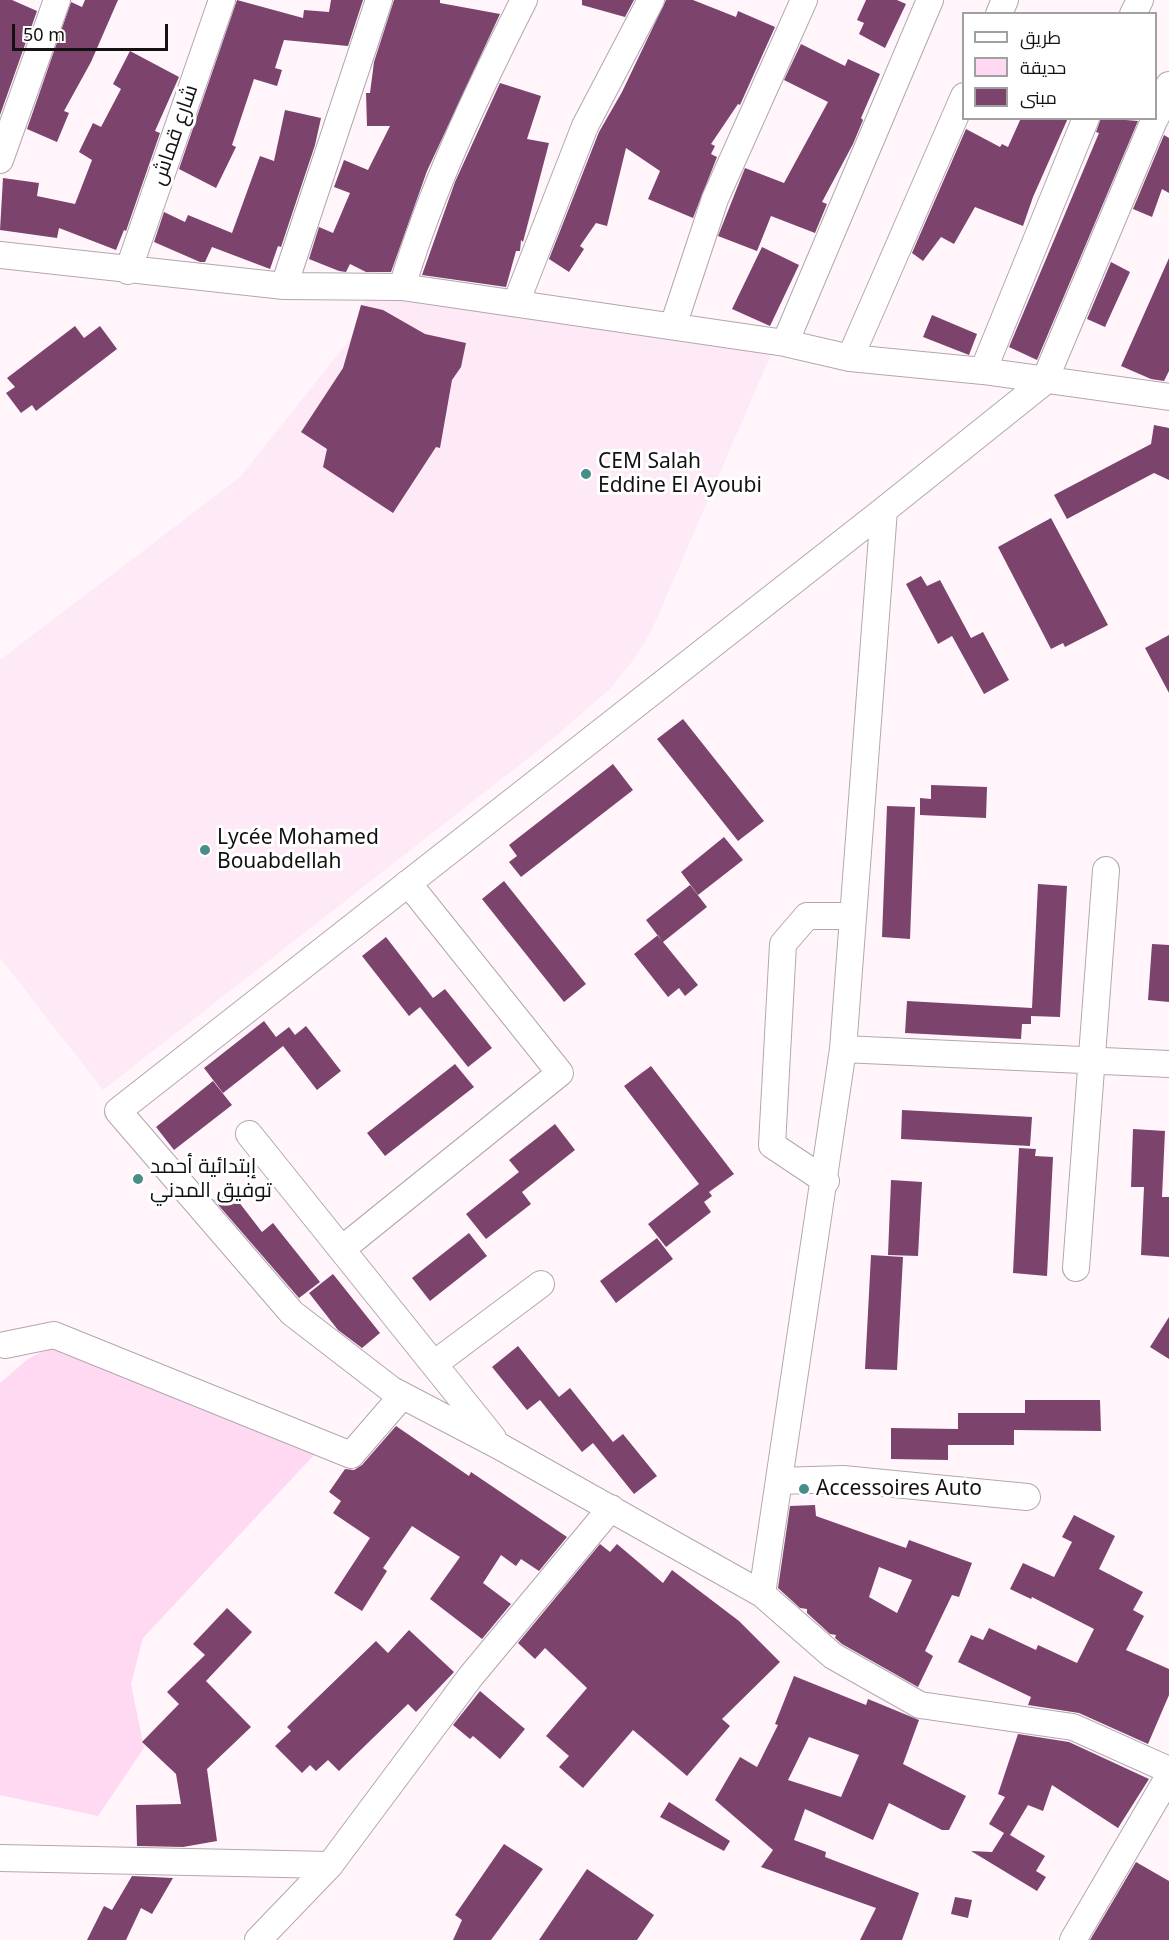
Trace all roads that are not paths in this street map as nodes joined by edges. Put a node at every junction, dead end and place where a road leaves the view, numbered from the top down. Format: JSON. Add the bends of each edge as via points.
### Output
{"nodes":[{"id":1,"x":57,"y":0,"type":"edge"},
{"id":2,"x":222,"y":0,"type":"edge"},
{"id":3,"x":379,"y":0,"type":"edge"},
{"id":4,"x":524,"y":0,"type":"edge"},
{"id":5,"x":651,"y":0,"type":"edge"},
{"id":6,"x":804,"y":0,"type":"edge"},
{"id":7,"x":930,"y":0,"type":"edge"},
{"id":8,"x":1169,"y":85,"type":"edge"},
{"id":9,"x":962,"y":98,"type":"edge"},
{"id":10,"x":1157,"y":113,"type":"edge"},
{"id":11,"x":1085,"y":120,"type":"edge"},
{"id":12,"x":1154,"y":120,"type":"edge"},
{"id":13,"x":0,"y":160,"type":"edge"},
{"id":14,"x":0,"y":255,"type":"edge"},
{"id":15,"x":128,"y":271,"type":"junction"},
{"id":16,"x":284,"y":286,"type":"junction"},
{"id":17,"x":402,"y":287,"type":"junction"},
{"id":18,"x":516,"y":303,"type":"junction"},
{"id":19,"x":673,"y":326,"type":"junction"},
{"id":20,"x":785,"y":343,"type":"junction"},
{"id":21,"x":850,"y":358,"type":"junction"},
{"id":22,"x":983,"y":371,"type":"junction"},
{"id":23,"x":1044,"y":382,"type":"junction"},
{"id":24,"x":1169,"y":397,"type":"edge"},
{"id":25,"x":884,"y":510,"type":"junction"},
{"id":26,"x":1106,"y":870,"type":"dead end"},
{"id":27,"x":408,"y":884,"type":"junction"},
{"id":28,"x":853,"y":916,"type":"junction"},
{"id":29,"x":843,"y":1049,"type":"junction"},
{"id":30,"x":1092,"y":1061,"type":"junction"},
{"id":31,"x":1169,"y":1064,"type":"edge"},
{"id":32,"x":249,"y":1134,"type":"dead end"},
{"id":33,"x":826,"y":1181,"type":"junction"},
{"id":34,"x":342,"y":1249,"type":"junction"},
{"id":35,"x":1077,"y":1268,"type":"dead end"},
{"id":36,"x":541,"y":1284,"type":"dead end"},
{"id":37,"x":5,"y":1345,"type":"dead end"},
{"id":38,"x":434,"y":1364,"type":"junction"},
{"id":39,"x":402,"y":1396,"type":"junction"},
{"id":40,"x":499,"y":1446,"type":"junction"},
{"id":41,"x":779,"y":1481,"type":"junction"},
{"id":42,"x":1027,"y":1497,"type":"dead end"},
{"id":43,"x":611,"y":1508,"type":"junction"},
{"id":44,"x":762,"y":1594,"type":"junction"},
{"id":45,"x":1169,"y":1770,"type":"edge"},
{"id":46,"x":1169,"y":1776,"type":"edge"},
{"id":47,"x":0,"y":1858,"type":"edge"},
{"id":48,"x":330,"y":1865,"type":"junction"},
{"id":49,"x":258,"y":1940,"type":"edge"},
{"id":50,"x":1073,"y":1940,"type":"edge"}],
"edges":[{"from":1,"to":13,"type":"street"},
{"from":2,"to":15,"type":"street","name":"شارع قماش"},
{"from":3,"to":16,"type":"street"},
{"from":4,"to":17,"type":"street","via":[[475,97],[420,229]]},
{"from":5,"to":18,"type":"street","via":[[585,126]]},
{"from":6,"to":19,"type":"street","via":[[715,199]]},
{"from":7,"to":20,"type":"street"},
{"from":8,"to":10,"type":"street"},
{"from":9,"to":21,"type":"street"},
{"from":11,"to":22,"type":"street"},
{"from":12,"to":23,"type":"street"},
{"from":14,"to":15,"type":"street"},
{"from":15,"to":16,"type":"street"},
{"from":16,"to":17,"type":"street"},
{"from":17,"to":18,"type":"street"},
{"from":18,"to":19,"type":"street"},
{"from":19,"to":20,"type":"street"},
{"from":20,"to":21,"type":"street"},
{"from":21,"to":22,"type":"street"},
{"from":22,"to":23,"type":"street"},
{"from":23,"to":24,"type":"street"},
{"from":23,"to":25,"type":"street"},
{"from":25,"to":27,"type":"street"},
{"from":25,"to":28,"type":"street"},
{"from":26,"to":30,"type":"street"},
{"from":27,"to":34,"type":"street","via":[[560,1073]]},
{"from":27,"to":39,"type":"street","via":[[118,1112],[292,1313]]},
{"from":28,"to":29,"type":"street"},
{"from":28,"to":33,"type":"street","via":[[807,916],[783,944],[772,1145]]},
{"from":29,"to":30,"type":"street"},
{"from":29,"to":33,"type":"street"},
{"from":30,"to":31,"type":"street"},
{"from":30,"to":35,"type":"street"},
{"from":32,"to":34,"type":"street"},
{"from":33,"to":41,"type":"street"},
{"from":34,"to":38,"type":"street"},
{"from":36,"to":38,"type":"street"},
{"from":37,"to":39,"type":"street","via":[[54,1335],[351,1455]]},
{"from":38,"to":40,"type":"street"},
{"from":39,"to":40,"type":"street"},
{"from":40,"to":43,"type":"street"},
{"from":41,"to":42,"type":"street","via":[[843,1479]]},
{"from":41,"to":44,"type":"street"},
{"from":43,"to":44,"type":"street"},
{"from":43,"to":48,"type":"street","via":[[471,1676]]},
{"from":44,"to":45,"type":"street","via":[[833,1656],[920,1705],[1073,1727]]},
{"from":46,"to":50,"type":"street"},
{"from":47,"to":48,"type":"street"},
{"from":48,"to":49,"type":"street"}]}
